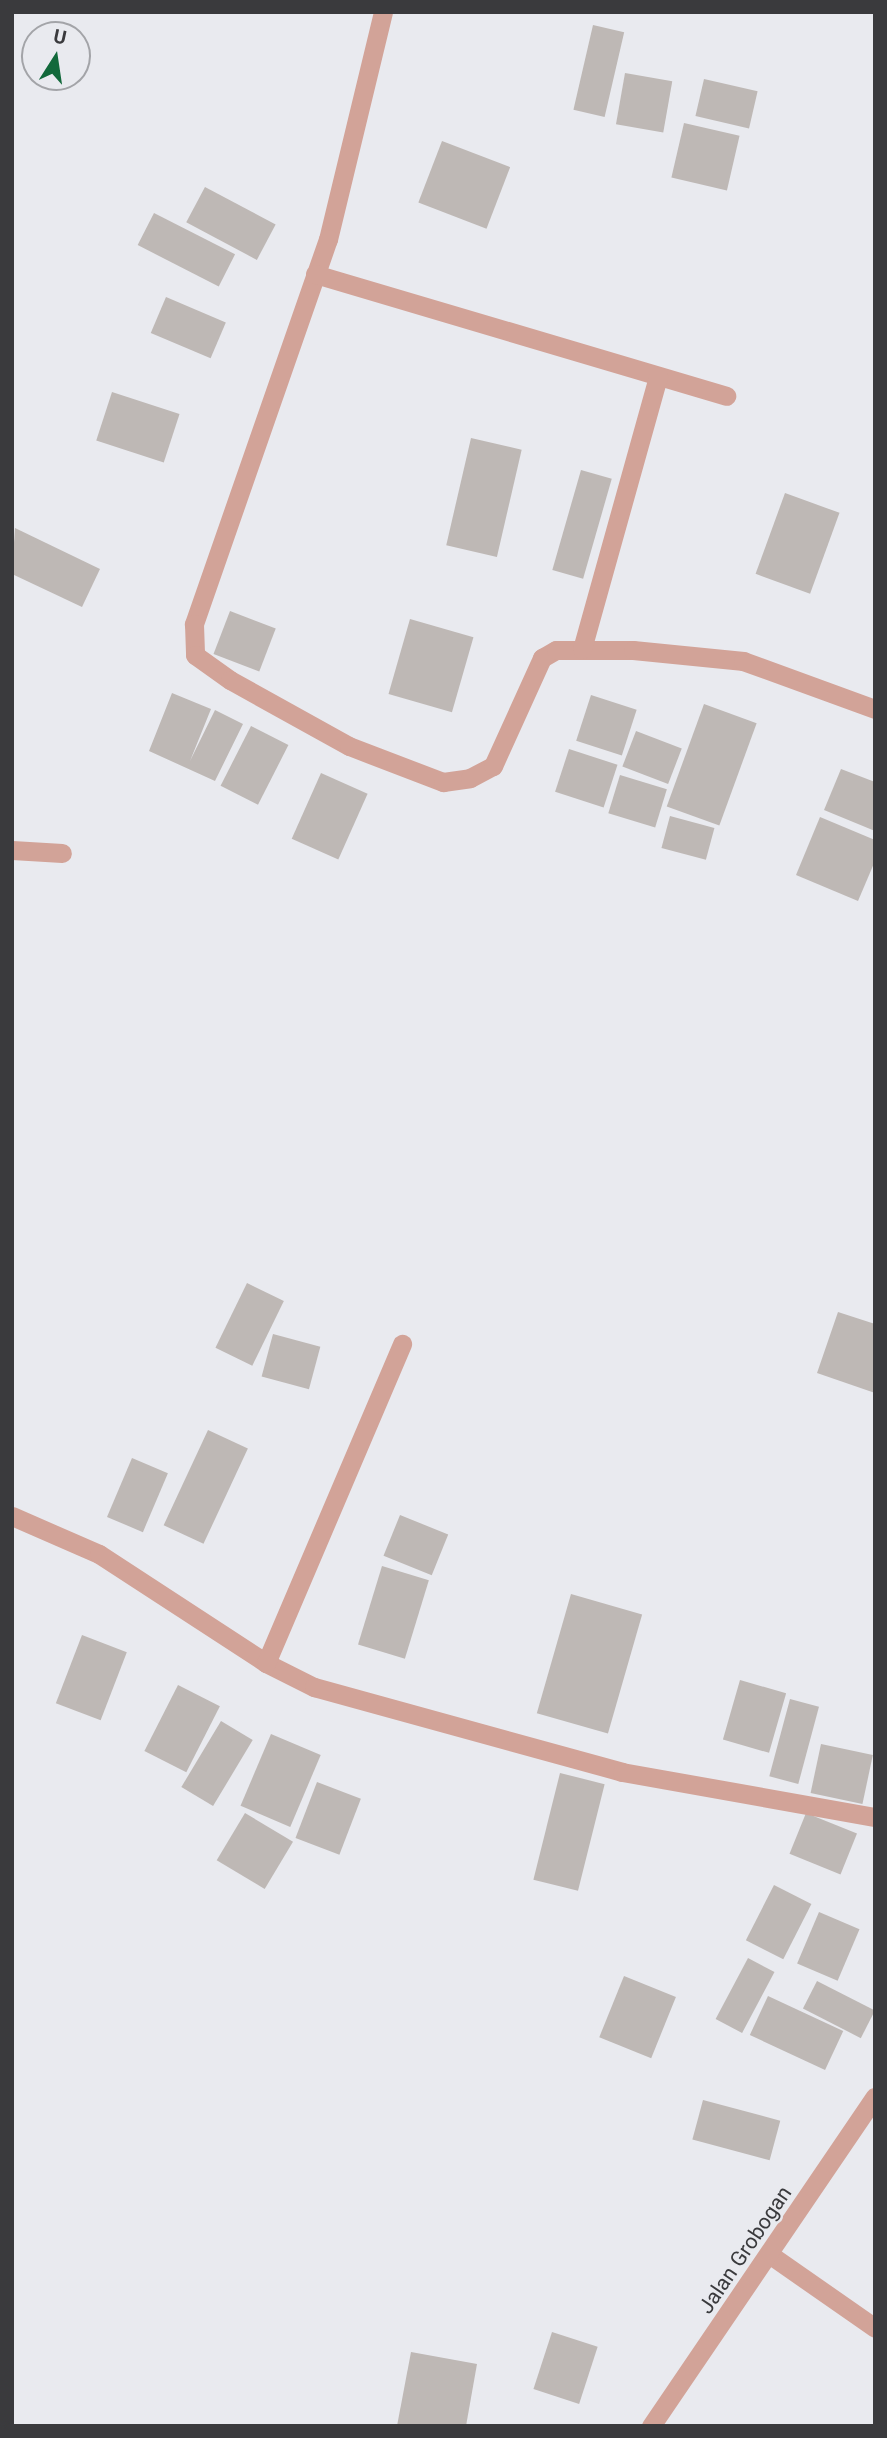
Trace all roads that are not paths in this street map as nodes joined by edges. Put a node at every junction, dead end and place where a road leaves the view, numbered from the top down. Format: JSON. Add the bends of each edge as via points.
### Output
{"nodes":[{"id":1,"x":383,"y":12,"type":"edge"},
{"id":2,"x":315,"y":274,"type":"junction"},
{"id":3,"x":657,"y":376,"type":"junction"},
{"id":4,"x":726,"y":396,"type":"dead end"},
{"id":5,"x":582,"y":649,"type":"junction"},
{"id":6,"x":875,"y":709,"type":"edge"},
{"id":7,"x":12,"y":850,"type":"edge"},
{"id":8,"x":62,"y":853,"type":"dead end"},
{"id":9,"x":402,"y":1344,"type":"dead end"},
{"id":10,"x":12,"y":1516,"type":"edge"},
{"id":11,"x":267,"y":1663,"type":"junction"},
{"id":12,"x":875,"y":1817,"type":"edge"},
{"id":13,"x":875,"y":2097,"type":"edge"},
{"id":14,"x":769,"y":2254,"type":"junction"},
{"id":15,"x":875,"y":2328,"type":"edge"},
{"id":16,"x":651,"y":2426,"type":"edge"}],
"edges":[{"from":1,"to":2,"type":"street"},
{"from":2,"to":3,"type":"street"},
{"from":2,"to":5,"type":"street","via":[[194,624],[195,654],[230,680],[349,747],[443,782],[470,778],[493,766],[542,658],[556,650]]},
{"from":3,"to":4,"type":"street"},
{"from":3,"to":5,"type":"street"},
{"from":5,"to":6,"type":"street","via":[[743,661]]},
{"from":7,"to":8,"type":"street"},
{"from":9,"to":11,"type":"street"},
{"from":10,"to":11,"type":"street","via":[[99,1554]]},
{"from":11,"to":12,"type":"street","via":[[314,1687],[523,1747],[622,1772]]},
{"from":13,"to":14,"type":"street","name":"Jalan Grobogan"},
{"from":14,"to":15,"type":"street"},
{"from":14,"to":16,"type":"street","name":"Jalan Grobogan"}]}
